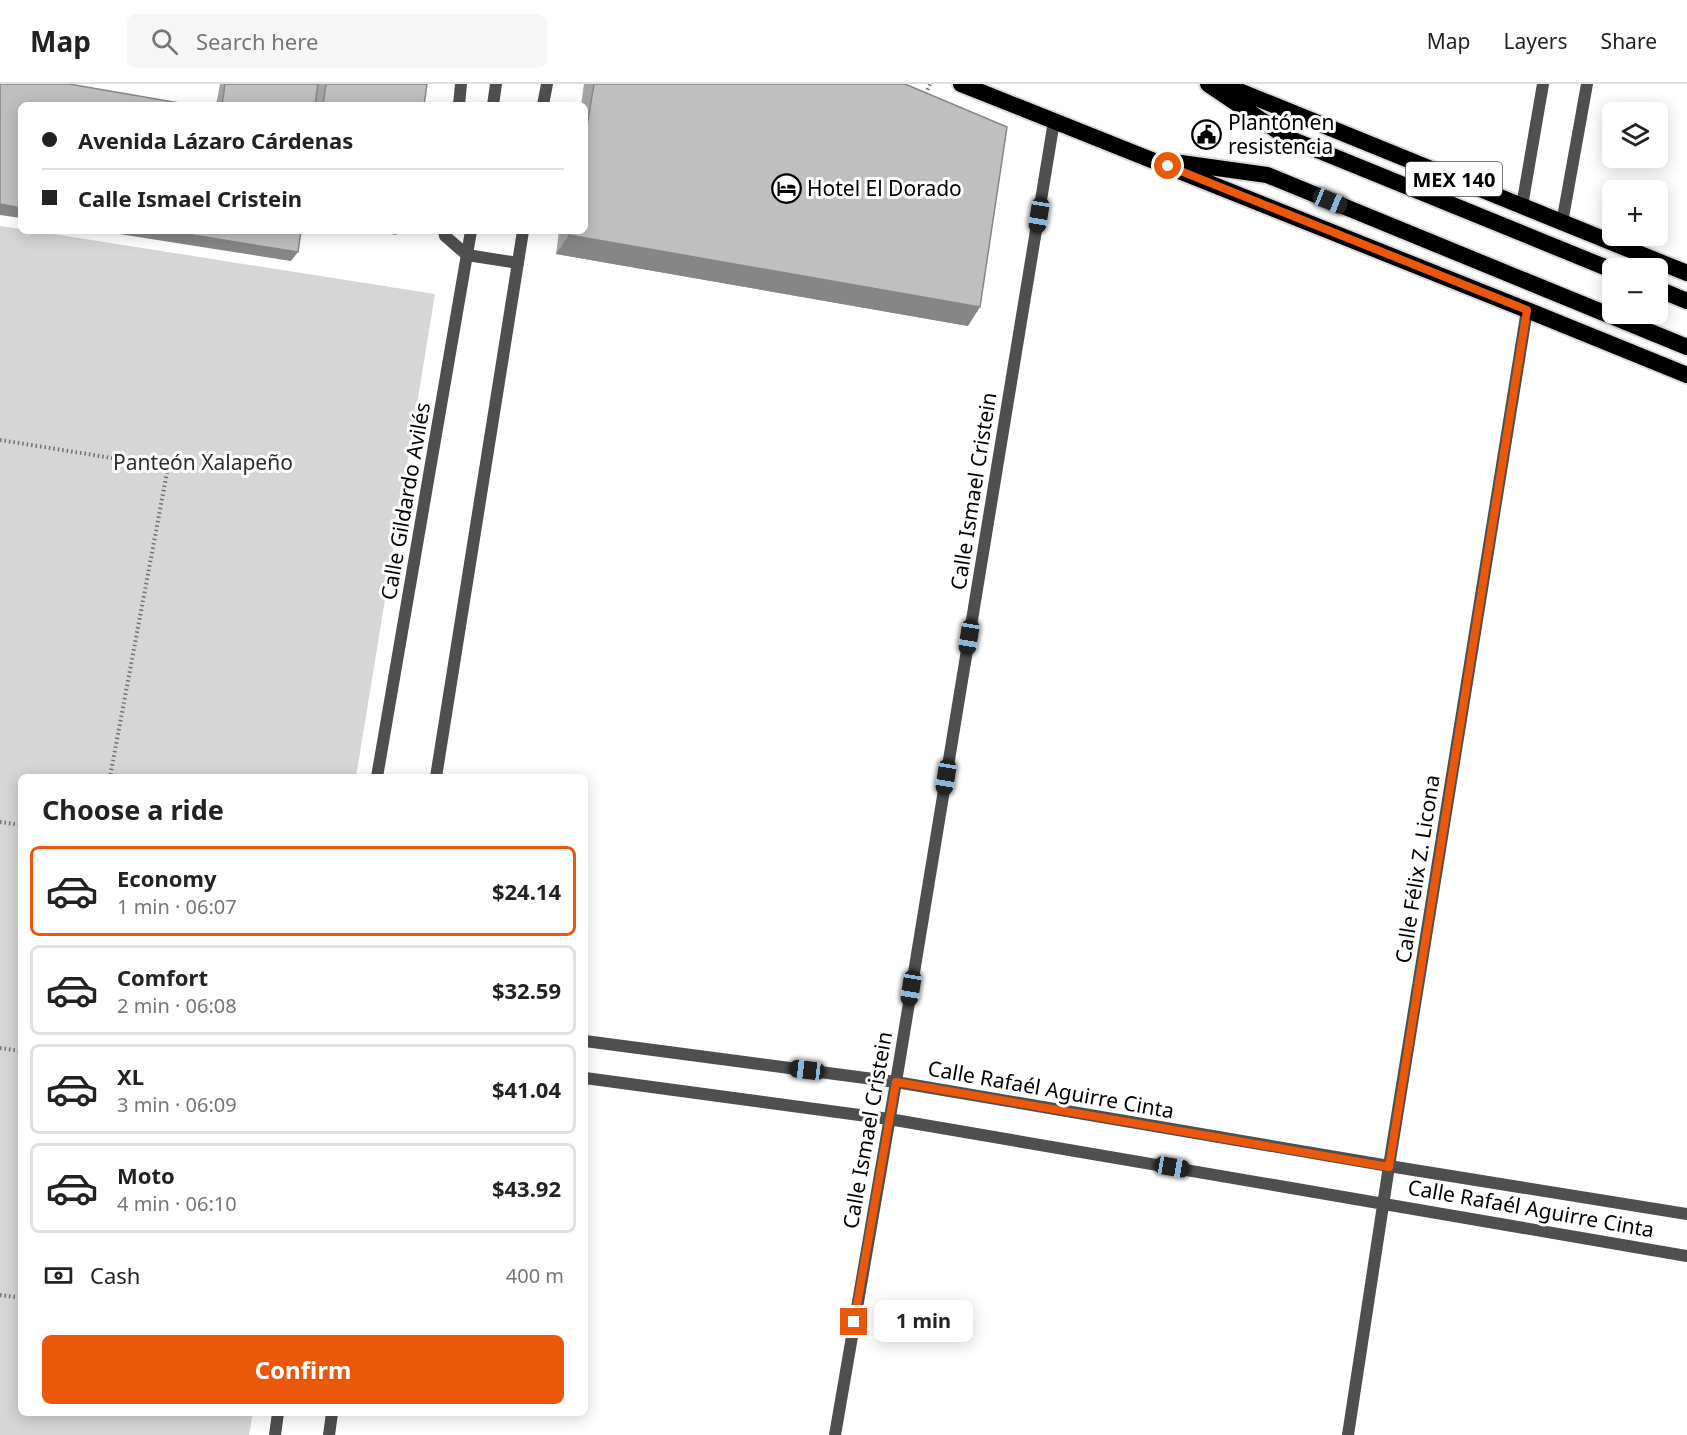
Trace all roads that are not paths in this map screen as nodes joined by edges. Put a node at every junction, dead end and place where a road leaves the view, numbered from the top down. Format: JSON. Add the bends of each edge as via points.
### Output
{"nodes":[{"id":1,"x":461,"y":84,"type":"edge"},
{"id":2,"x":496,"y":84,"type":"edge"},
{"id":3,"x":547,"y":84,"type":"edge"},
{"id":4,"x":961,"y":84,"type":"edge"},
{"id":5,"x":1208,"y":84,"type":"edge"},
{"id":6,"x":1222,"y":84,"type":"edge"},
{"id":7,"x":1543,"y":84,"type":"edge"},
{"id":8,"x":1587,"y":84,"type":"edge"},
{"id":9,"x":459,"y":102,"type":"edge"},
{"id":10,"x":493,"y":102,"type":"edge"},
{"id":11,"x":544,"y":102,"type":"edge"},
{"id":12,"x":1054,"y":122,"type":"junction"},
{"id":13,"x":1147,"y":158,"type":"junction"},
{"id":14,"x":1522,"y":206,"type":"junction"},
{"id":15,"x":1562,"y":223,"type":"junction"},
{"id":16,"x":445,"y":234,"type":"edge"},
{"id":17,"x":470,"y":234,"type":"edge"},
{"id":18,"x":523,"y":234,"type":"edge"},
{"id":19,"x":467,"y":255,"type":"junction"},
{"id":20,"x":518,"y":262,"type":"junction"},
{"id":21,"x":1602,"y":266,"type":"edge"},
{"id":22,"x":1687,"y":273,"type":"edge"},
{"id":23,"x":1668,"y":293,"type":"edge"},
{"id":24,"x":1687,"y":301,"type":"edge"},
{"id":25,"x":1527,"y":310,"type":"junction"},
{"id":26,"x":1687,"y":347,"type":"edge"},
{"id":27,"x":1687,"y":375,"type":"edge"},
{"id":28,"x":378,"y":774,"type":"edge"},
{"id":29,"x":436,"y":774,"type":"edge"},
{"id":30,"x":588,"y":1041,"type":"edge"},
{"id":31,"x":588,"y":1078,"type":"edge"},
{"id":32,"x":896,"y":1082,"type":"junction"},
{"id":33,"x":889,"y":1119,"type":"junction"},
{"id":34,"x":1389,"y":1167,"type":"junction"},
{"id":35,"x":1384,"y":1202,"type":"junction"},
{"id":36,"x":1687,"y":1214,"type":"edge"},
{"id":37,"x":1687,"y":1256,"type":"edge"},
{"id":38,"x":278,"y":1416,"type":"edge"},
{"id":39,"x":332,"y":1416,"type":"edge"},
{"id":40,"x":275,"y":1435,"type":"edge"},
{"id":41,"x":329,"y":1435,"type":"edge"},
{"id":42,"x":835,"y":1435,"type":"edge"},
{"id":43,"x":1348,"y":1435,"type":"edge"}],
"edges":[{"from":1,"to":9,"type":"street"},
{"from":2,"to":10,"type":"street"},
{"from":3,"to":11,"type":"street"},
{"from":4,"to":12,"type":"highway"},
{"from":5,"to":21,"type":"highway","number":"MEX 140","via":[[1288,138]]},
{"from":6,"to":14,"type":"highway","number":"MEX 140"},
{"from":7,"to":14,"type":"street"},
{"from":8,"to":15,"type":"street"},
{"from":12,"to":13,"type":"highway"},
{"from":12,"to":32,"type":"street","name":"Calle Ismael Cristein"},
{"from":13,"to":25,"type":"highway"},
{"from":13,"to":26,"type":"highway","via":[[1267,176]]},
{"from":14,"to":15,"type":"highway","number":"MEX 140"},
{"from":15,"to":22,"type":"highway","number":"MEX 140"},
{"from":16,"to":19,"type":"street"},
{"from":17,"to":19,"type":"street","name":"Calle Gildardo Avilés"},
{"from":18,"to":20,"type":"street"},
{"from":19,"to":20,"type":"street"},
{"from":19,"to":28,"type":"street","name":"Calle Gildardo Avilés"},
{"from":20,"to":29,"type":"street"},
{"from":23,"to":24,"type":"highway"},
{"from":25,"to":27,"type":"highway"},
{"from":25,"to":34,"type":"street","name":"Calle Félix Z. Licona"},
{"from":30,"to":32,"type":"street","name":"Calle Rafaél Aguirre Cinta"},
{"from":31,"to":33,"type":"street","name":"Calle Rafaél Aguirre Cinta"},
{"from":32,"to":33,"type":"street","name":"Calle Ismael Cristein"},
{"from":32,"to":34,"type":"street","name":"Calle Rafaél Aguirre Cinta"},
{"from":33,"to":35,"type":"street","name":"Calle Rafaél Aguirre Cinta"},
{"from":33,"to":42,"type":"street","name":"Calle Ismael Cristein"},
{"from":34,"to":35,"type":"street","name":"Calle Félix Z. Licona"},
{"from":34,"to":36,"type":"street","name":"Calle Rafaél Aguirre Cinta"},
{"from":35,"to":37,"type":"street","name":"Calle Rafaél Aguirre Cinta"},
{"from":35,"to":43,"type":"street","name":"Calle Félix Z. Licona"},
{"from":38,"to":40,"type":"street"},
{"from":39,"to":41,"type":"street"}]}
